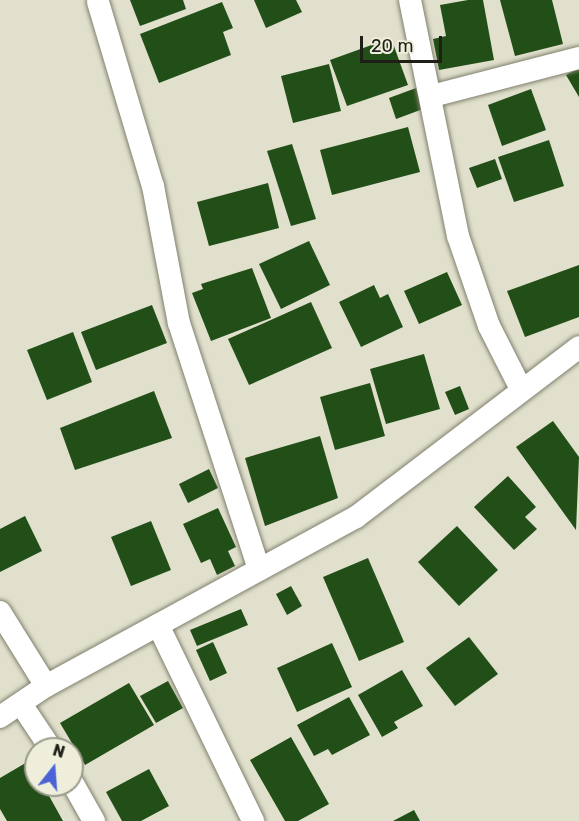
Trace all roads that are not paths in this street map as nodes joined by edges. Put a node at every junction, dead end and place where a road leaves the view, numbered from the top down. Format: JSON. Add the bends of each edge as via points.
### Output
{"nodes":[{"id":1,"x":410,"y":0,"type":"edge"},
{"id":2,"x":98,"y":2,"type":"dead end"},
{"id":3,"x":579,"y":58,"type":"edge"},
{"id":4,"x":432,"y":96,"type":"junction"},
{"id":5,"x":579,"y":347,"type":"edge"},
{"id":6,"x":521,"y":389,"type":"junction"},
{"id":7,"x":259,"y":568,"type":"junction"},
{"id":8,"x":0,"y":612,"type":"edge"},
{"id":9,"x":158,"y":625,"type":"junction"},
{"id":10,"x":46,"y":686,"type":"junction"},
{"id":11,"x":21,"y":704,"type":"junction"},
{"id":12,"x":0,"y":717,"type":"edge"},
{"id":13,"x":43,"y":737,"type":"edge"},
{"id":14,"x":80,"y":797,"type":"edge"},
{"id":15,"x":94,"y":821,"type":"edge"},
{"id":16,"x":253,"y":821,"type":"edge"}],
"edges":[{"from":1,"to":4,"type":"street"},
{"from":2,"to":7,"type":"street","via":[[153,186],[179,323]]},
{"from":3,"to":4,"type":"street"},
{"from":4,"to":6,"type":"street","via":[[458,236],[489,326]]},
{"from":5,"to":6,"type":"street"},
{"from":6,"to":7,"type":"street","via":[[356,517]]},
{"from":7,"to":9,"type":"street"},
{"from":8,"to":10,"type":"street"},
{"from":9,"to":10,"type":"street"},
{"from":9,"to":16,"type":"street"},
{"from":10,"to":11,"type":"street"},
{"from":11,"to":12,"type":"street"},
{"from":11,"to":13,"type":"street"},
{"from":14,"to":15,"type":"street"}]}
